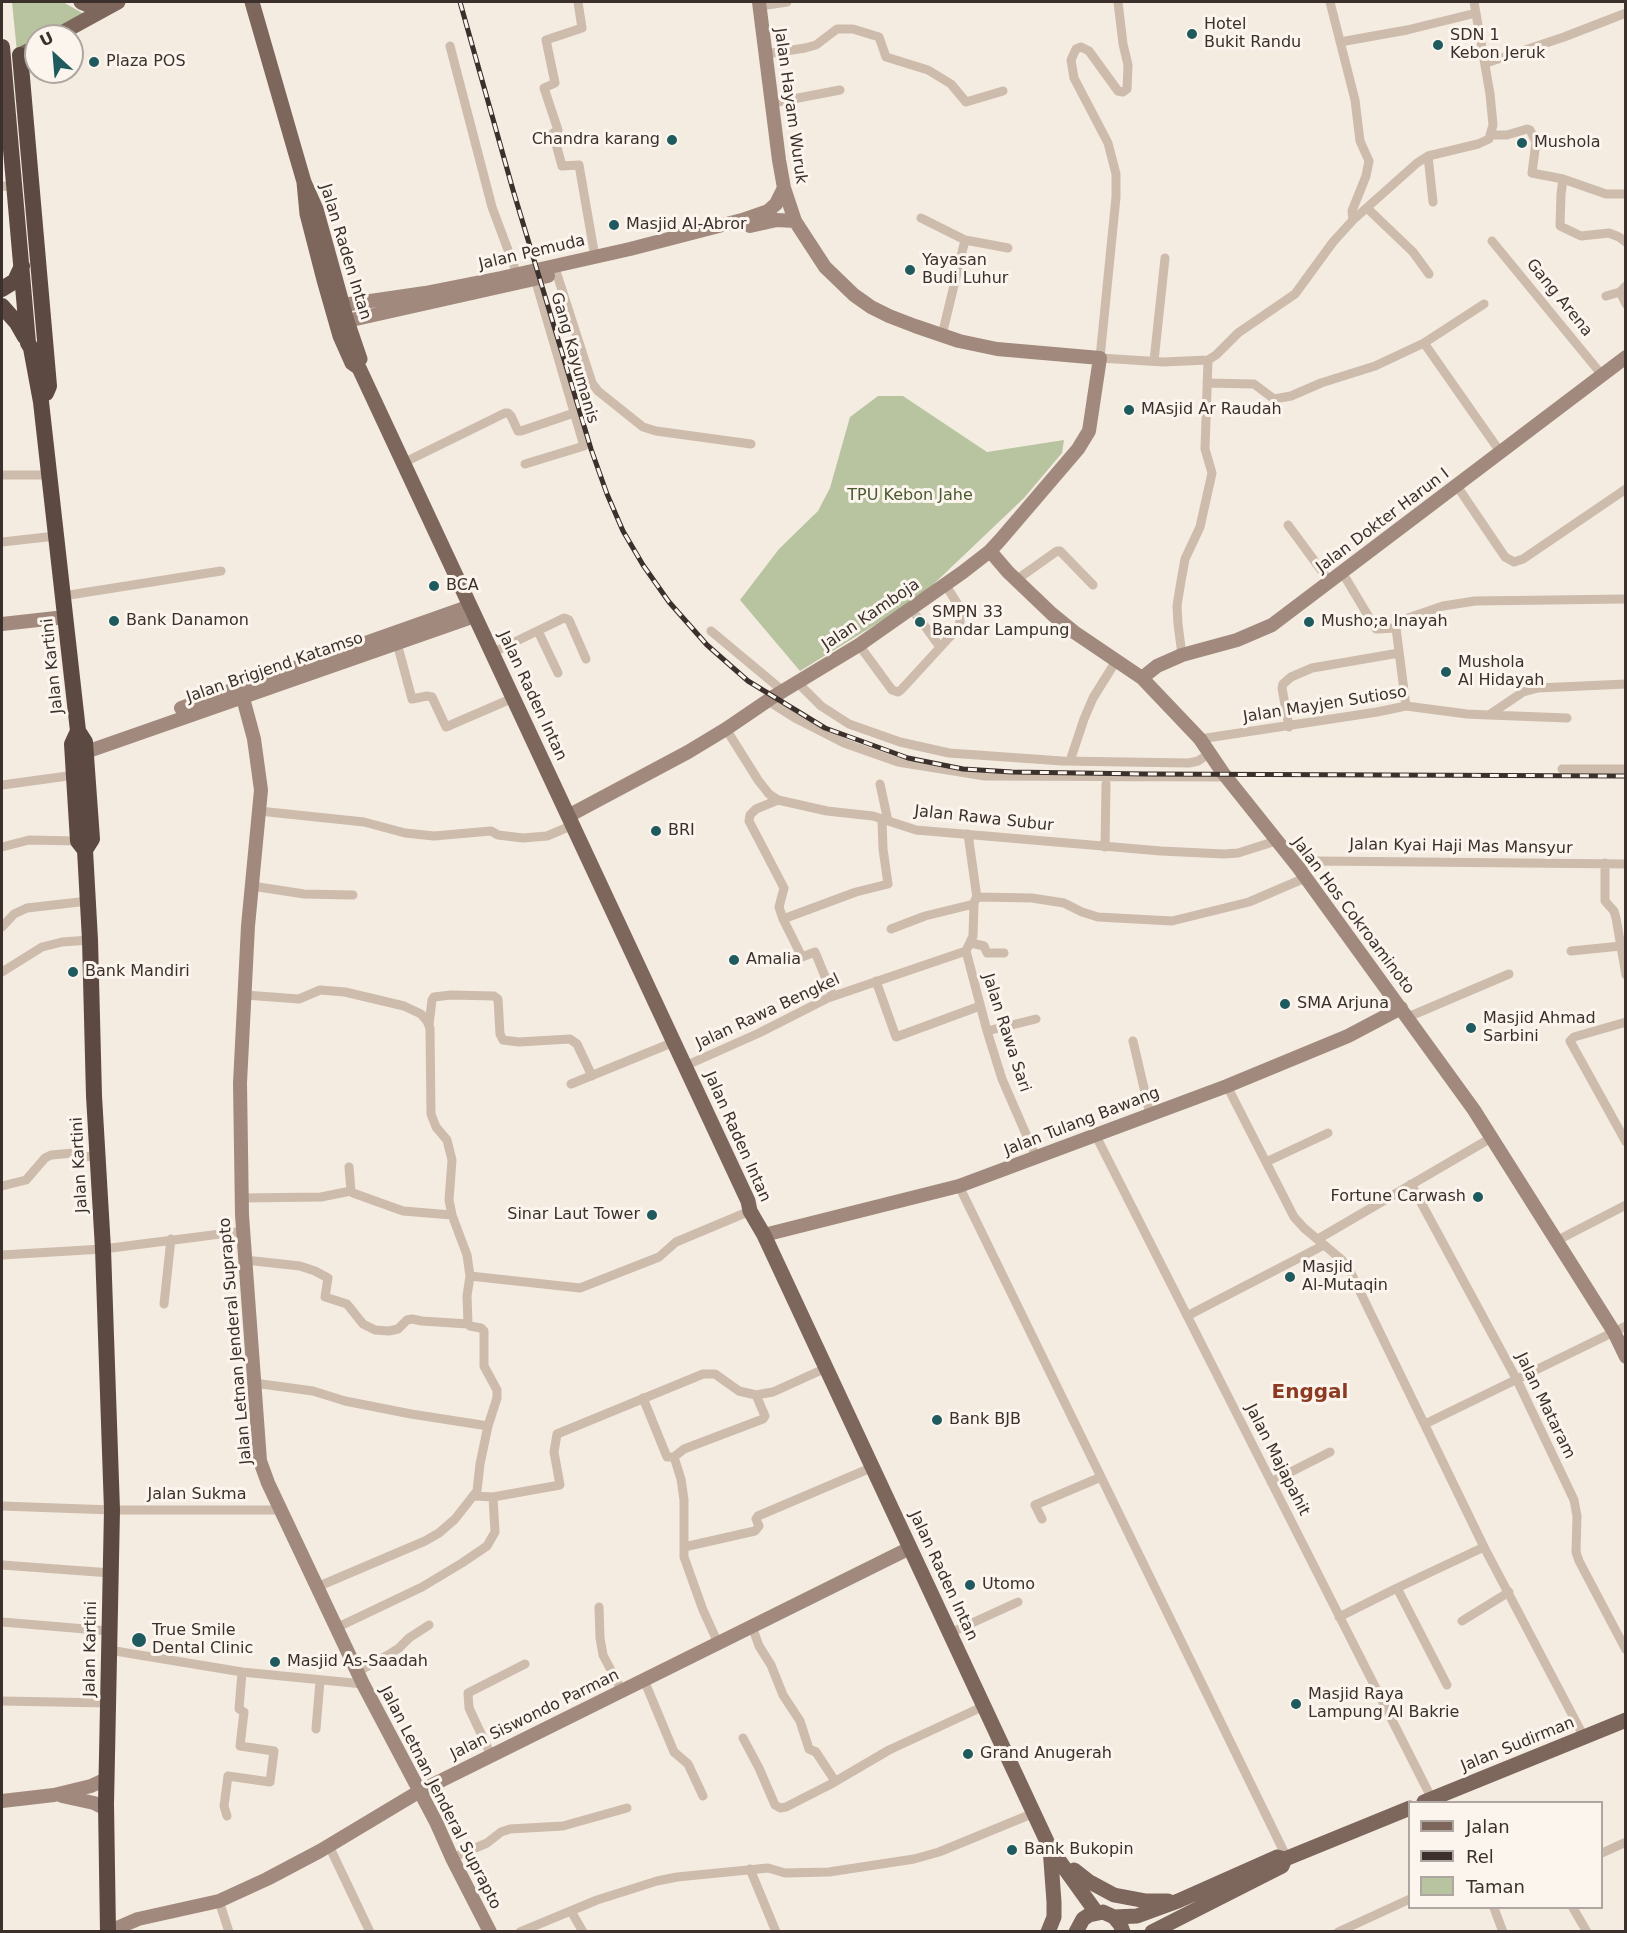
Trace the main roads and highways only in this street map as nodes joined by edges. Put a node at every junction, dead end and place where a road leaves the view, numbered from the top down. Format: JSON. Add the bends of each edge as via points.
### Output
{"nodes":[{"id":1,"x":81,"y":2,"type":"edge"},
{"id":2,"x":118,"y":2,"type":"edge"},
{"id":3,"x":252,"y":2,"type":"edge"},
{"id":4,"x":100,"y":10,"type":"junction"},
{"id":5,"x":77,"y":24,"type":"edge"},
{"id":6,"x":2,"y":53,"type":"edge"},
{"id":7,"x":24,"y":53,"type":"edge"},
{"id":8,"x":20,"y":55,"type":"junction"},
{"id":9,"x":304,"y":182,"type":"junction"},
{"id":10,"x":8,"y":187,"type":"edge"},
{"id":11,"x":22,"y":266,"type":"junction"},
{"id":12,"x":2,"y":289,"type":"edge"},
{"id":13,"x":2,"y":306,"type":"edge"},
{"id":14,"x":28,"y":343,"type":"junction"},
{"id":15,"x":359,"y":368,"type":"junction"},
{"id":16,"x":41,"y":402,"type":"junction"},
{"id":17,"x":83,"y":742,"type":"junction"},
{"id":18,"x":81,"y":845,"type":"junction"},
{"id":19,"x":1626,"y":1720,"type":"edge"},
{"id":20,"x":1437,"y":1799,"type":"edge"},
{"id":21,"x":1408,"y":1809,"type":"edge"},
{"id":22,"x":1054,"y":1852,"type":"junction"},
{"id":23,"x":1286,"y":1858,"type":"junction"},
{"id":24,"x":1178,"y":1901,"type":"junction"},
{"id":25,"x":1096,"y":1912,"type":"junction"},
{"id":26,"x":1114,"y":1917,"type":"junction"},
{"id":27,"x":108,"y":1932,"type":"edge"},
{"id":28,"x":1048,"y":1932,"type":"edge"},
{"id":29,"x":1076,"y":1932,"type":"edge"},
{"id":30,"x":1123,"y":1932,"type":"edge"},
{"id":31,"x":1152,"y":1932,"type":"edge"}],
"edges":[{"from":1,"to":4,"type":"main road"},
{"from":2,"to":4,"type":"main road"},
{"from":3,"to":9,"type":"main road","name":"Jalan Raden Intan"},
{"from":4,"to":5,"type":"main road"},
{"from":6,"to":8,"type":"highway","name":"Jalan Kartini"},
{"from":6,"to":10,"type":"highway","name":"Jalan Kartini"},
{"from":7,"to":8,"type":"main road"},
{"from":8,"to":16,"type":"highway","name":"Jalan Kartini","via":[[49,386]]},
{"from":9,"to":15,"type":"main road","name":"Jalan Raden Intan","via":[[316,209],[360,360]]},
{"from":9,"to":15,"type":"main road","name":"Jalan Raden Intan","via":[[307,214],[330,303],[352,363]]},
{"from":10,"to":11,"type":"highway","name":"Jalan Kartini"},
{"from":11,"to":12,"type":"highway","via":[[15,280]]},
{"from":11,"to":14,"type":"highway","name":"Jalan Kartini"},
{"from":13,"to":14,"type":"highway"},
{"from":14,"to":16,"type":"highway","name":"Jalan Kartini"},
{"from":15,"to":22,"type":"main road","name":"Jalan Raden Intan","via":[[750,1211]]},
{"from":16,"to":17,"type":"highway","name":"Jalan Kartini"},
{"from":17,"to":18,"type":"highway","via":[[92,839]]},
{"from":17,"to":18,"type":"highway","name":"Jalan Kartini","via":[[72,744]]},
{"from":18,"to":27,"type":"highway","name":"Jalan Kartini","via":[[90,940],[112,1510],[106,1779]]},
{"from":19,"to":20,"type":"main road","name":"Jalan Sudirman"},
{"from":21,"to":23,"type":"main road"},
{"from":22,"to":24,"type":"main road","via":[[1088,1881],[1114,1895]]},
{"from":22,"to":25,"type":"main road","name":"Jalan Raden Intan"},
{"from":22,"to":28,"type":"main road","via":[[1054,1917]]},
{"from":23,"to":24,"type":"main road","via":[[1277,1857]]},
{"from":23,"to":31,"type":"main road","via":[[1282,1866]]},
{"from":24,"to":26,"type":"main road","via":[[1137,1916]]},
{"from":25,"to":26,"type":"main road"},
{"from":25,"to":29,"type":"main road","via":[[1083,1919]]},
{"from":26,"to":30,"type":"main road"}]}
